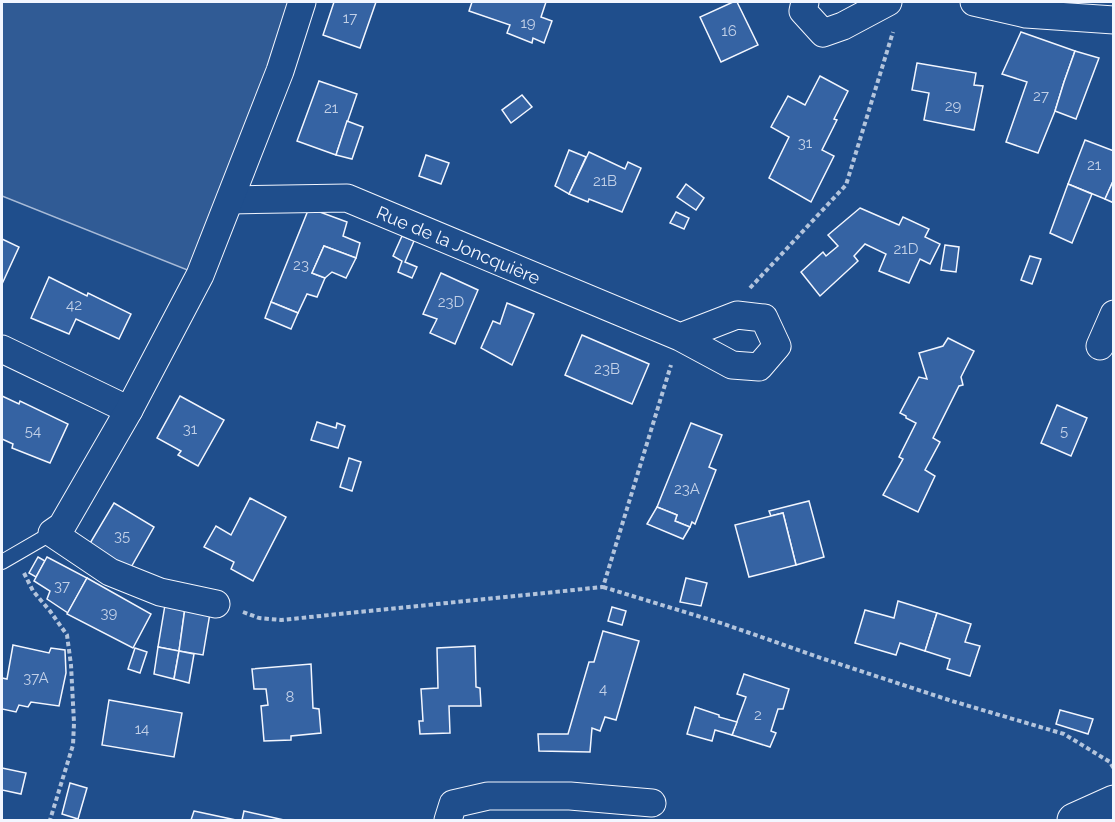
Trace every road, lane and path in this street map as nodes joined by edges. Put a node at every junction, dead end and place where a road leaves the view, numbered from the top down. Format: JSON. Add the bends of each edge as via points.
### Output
{"nodes":[{"id":1,"x":302,"y":2,"type":"edge"},
{"id":2,"x":806,"y":2,"type":"edge"},
{"id":3,"x":888,"y":2,"type":"edge"},
{"id":4,"x":974,"y":2,"type":"edge"},
{"id":5,"x":1113,"y":20,"type":"edge"},
{"id":6,"x":894,"y":30,"type":"dead end"},
{"id":7,"x":230,"y":200,"type":"junction"},
{"id":8,"x":1113,"y":314,"type":"edge"},
{"id":9,"x":736,"y":315,"type":"junction"},
{"id":10,"x":680,"y":337,"type":"junction"},
{"id":11,"x":1100,"y":346,"type":"dead end"},
{"id":12,"x":2,"y":349,"type":"edge"},
{"id":13,"x":129,"y":410,"type":"junction"},
{"id":14,"x":52,"y":532,"type":"junction"},
{"id":15,"x":16,"y":553,"type":"junction"},
{"id":16,"x":2,"y":562,"type":"edge"},
{"id":17,"x":603,"y":587,"type":"junction"},
{"id":18,"x":216,"y":604,"type":"joint"},
{"id":19,"x":1113,"y":769,"type":"edge"},
{"id":20,"x":1113,"y":802,"type":"edge"},
{"id":21,"x":652,"y":803,"type":"dead end"},
{"id":22,"x":50,"y":820,"type":"edge"},
{"id":23,"x":448,"y":820,"type":"edge"},
{"id":24,"x":1074,"y":820,"type":"edge"}],
"edges":[{"from":1,"to":7,"type":"street"},
{"from":2,"to":3,"type":"street","via":[[803,11],[823,33]]},
{"from":4,"to":5,"type":"street","via":[[1026,14]]},
{"from":6,"to":9,"type":"path","via":[[846,185],[740,298]]},
{"from":7,"to":10,"type":"street","name":"Rue de la Joncquière","via":[[347,198]]},
{"from":7,"to":13,"type":"street","via":[[200,275]]},
{"from":8,"to":11,"type":"street"},
{"from":9,"to":10,"type":"street"},
{"from":9,"to":10,"type":"street","name":"Rue de la Joncquière","via":[[764,318],[777,346],[759,368],[732,365]]},
{"from":10,"to":17,"type":"path"},
{"from":12,"to":13,"type":"street"},
{"from":13,"to":14,"type":"street","via":[[62,526]]},
{"from":14,"to":15,"type":"lane"},
{"from":14,"to":18,"type":"street","via":[[110,572],[160,592]]},
{"from":15,"to":16,"type":"lane"},
{"from":15,"to":22,"type":"path","via":[[33,591],[67,635],[71,665],[73,745]]},
{"from":17,"to":18,"type":"path","via":[[280,620],[259,618]]},
{"from":17,"to":19,"type":"path","via":[[1064,734],[1110,762]]},
{"from":20,"to":24,"type":"main road"},
{"from":21,"to":23,"type":"street","via":[[570,796],[488,796],[453,804]]}]}
